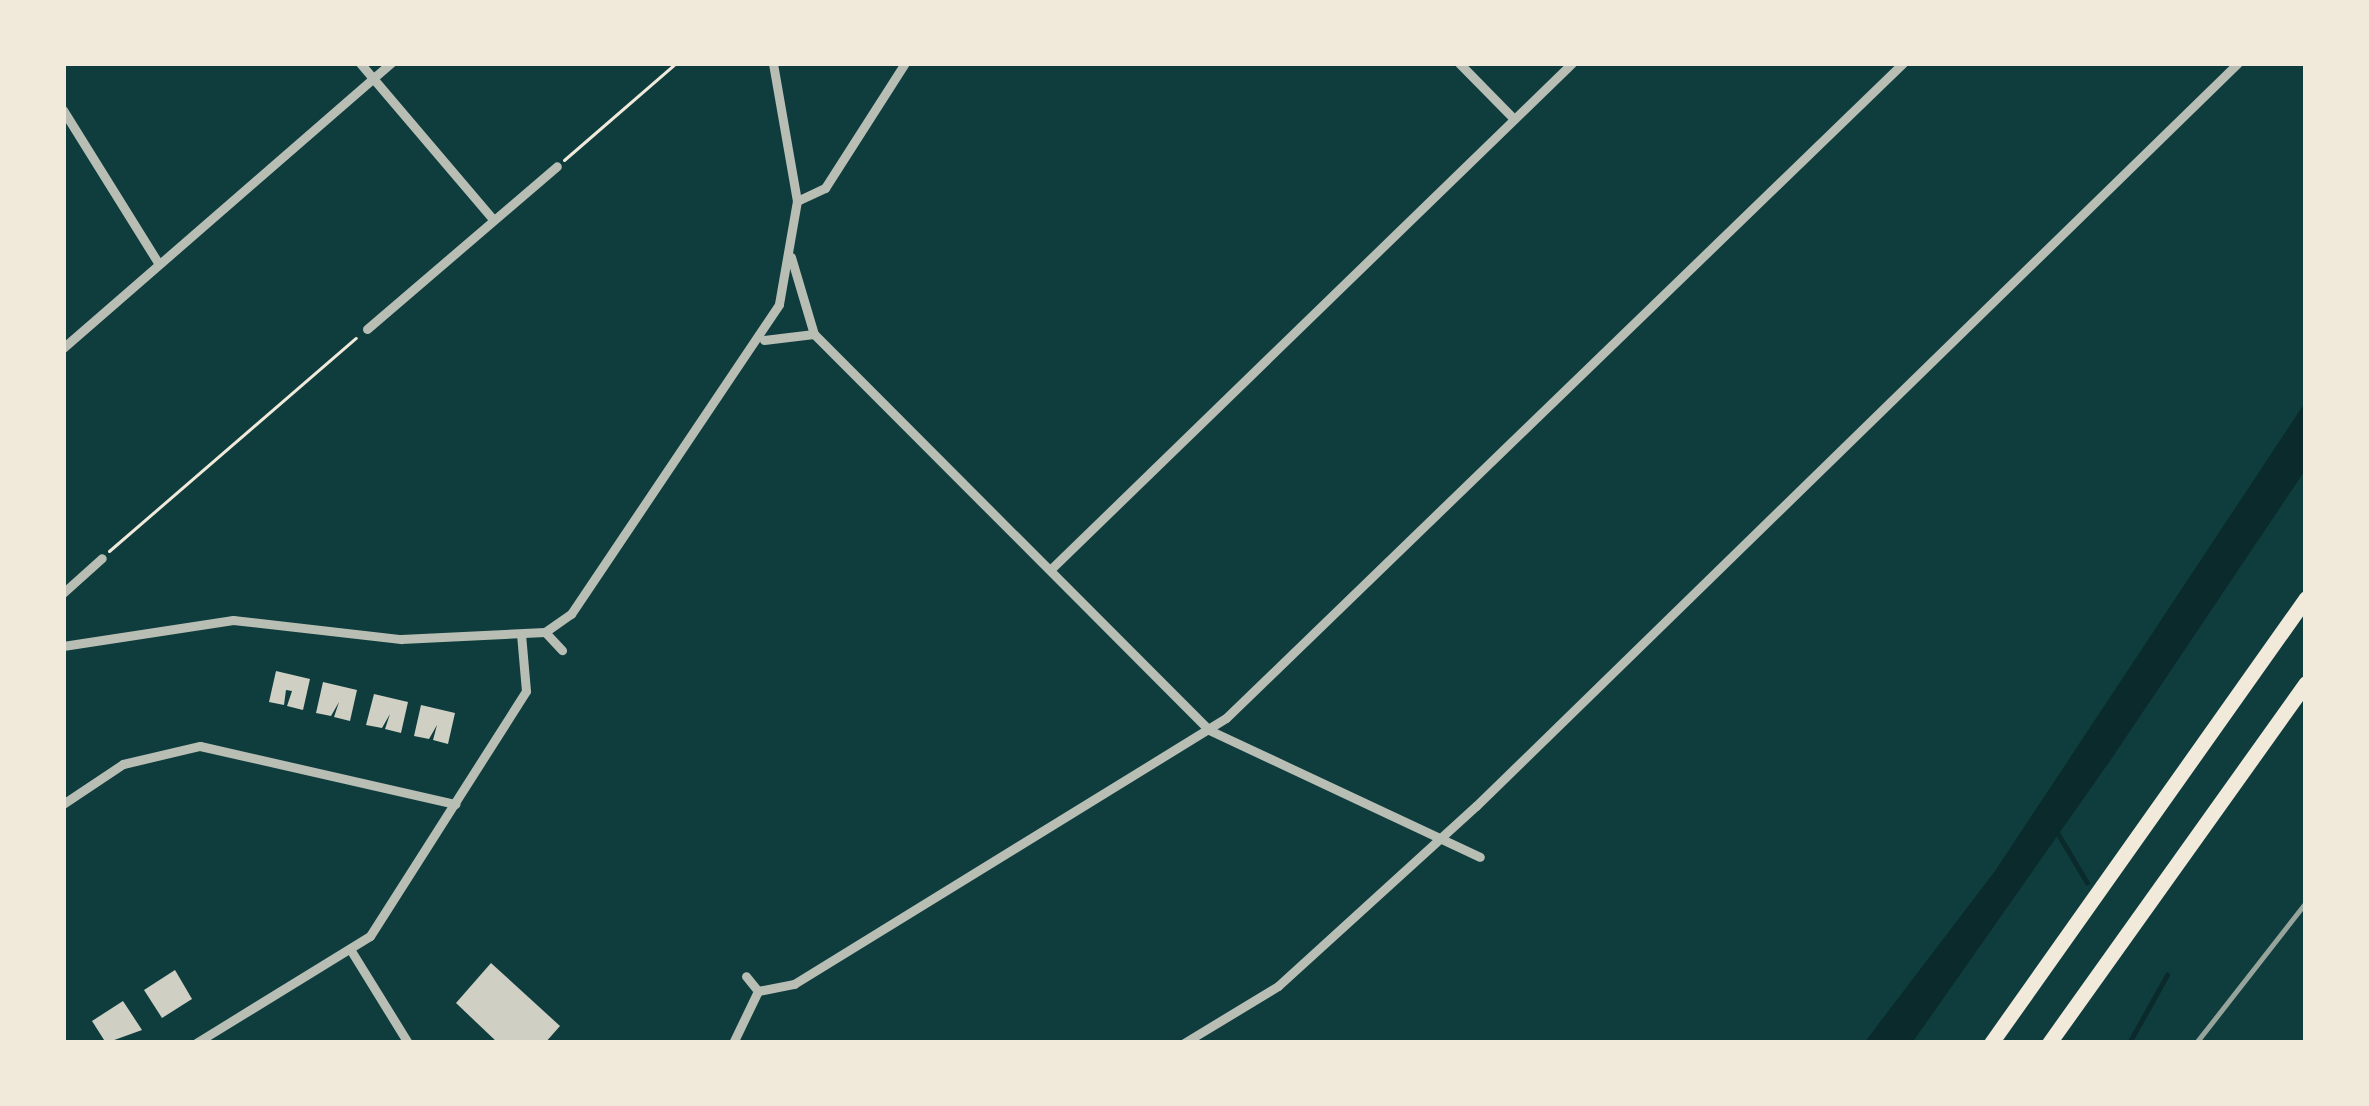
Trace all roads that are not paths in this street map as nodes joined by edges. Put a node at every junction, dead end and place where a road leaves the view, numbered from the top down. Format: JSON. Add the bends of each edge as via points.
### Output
{"nodes":[{"id":1,"x":360,"y":63,"type":"edge"},
{"id":2,"x":391,"y":63,"type":"edge"},
{"id":3,"x":772,"y":63,"type":"edge"},
{"id":4,"x":905,"y":63,"type":"edge"},
{"id":5,"x":1459,"y":63,"type":"edge"},
{"id":6,"x":1572,"y":63,"type":"edge"},
{"id":7,"x":1903,"y":63,"type":"edge"},
{"id":8,"x":2238,"y":63,"type":"edge"},
{"id":9,"x":373,"y":78,"type":"junction"},
{"id":10,"x":63,"y":110,"type":"edge"},
{"id":11,"x":1514,"y":119,"type":"junction"},
{"id":12,"x":557,"y":166,"type":"road end"},
{"id":13,"x":797,"y":201,"type":"junction"},
{"id":14,"x":494,"y":219,"type":"junction"},
{"id":15,"x":790,"y":257,"type":"junction"},
{"id":16,"x":159,"y":264,"type":"junction"},
{"id":17,"x":367,"y":329,"type":"road end"},
{"id":18,"x":814,"y":334,"type":"junction"},
{"id":19,"x":760,"y":343,"type":"junction"},
{"id":20,"x":63,"y":348,"type":"edge"},
{"id":21,"x":102,"y":558,"type":"road end"},
{"id":22,"x":1051,"y":568,"type":"junction"},
{"id":23,"x":63,"y":592,"type":"edge"},
{"id":24,"x":2306,"y":598,"type":"edge"},
{"id":25,"x":545,"y":632,"type":"junction"},
{"id":26,"x":521,"y":634,"type":"junction"},
{"id":27,"x":63,"y":646,"type":"edge"},
{"id":28,"x":562,"y":650,"type":"dead end"},
{"id":29,"x":2306,"y":683,"type":"edge"},
{"id":30,"x":1209,"y":730,"type":"junction"},
{"id":31,"x":454,"y":804,"type":"junction"},
{"id":32,"x":63,"y":805,"type":"edge"},
{"id":33,"x":1437,"y":838,"type":"junction"},
{"id":34,"x":1480,"y":857,"type":"dead end"},
{"id":35,"x":350,"y":949,"type":"junction"},
{"id":36,"x":746,"y":976,"type":"dead end"},
{"id":37,"x":758,"y":991,"type":"junction"},
{"id":38,"x":196,"y":1043,"type":"edge"},
{"id":39,"x":408,"y":1043,"type":"edge"},
{"id":40,"x":733,"y":1043,"type":"edge"},
{"id":41,"x":1184,"y":1043,"type":"edge"},
{"id":42,"x":1991,"y":1043,"type":"edge"},
{"id":43,"x":2049,"y":1043,"type":"edge"}],
"edges":[{"from":1,"to":9,"type":"street"},
{"from":2,"to":9,"type":"street"},
{"from":3,"to":13,"type":"street"},
{"from":4,"to":13,"type":"street","via":[[825,188]]},
{"from":5,"to":11,"type":"street"},
{"from":6,"to":11,"type":"street"},
{"from":7,"to":30,"type":"street"},
{"from":8,"to":33,"type":"street"},
{"from":9,"to":14,"type":"street"},
{"from":9,"to":16,"type":"street"},
{"from":10,"to":16,"type":"street"},
{"from":11,"to":22,"type":"street"},
{"from":12,"to":14,"type":"street"},
{"from":13,"to":15,"type":"street"},
{"from":14,"to":17,"type":"street"},
{"from":15,"to":18,"type":"street"},
{"from":15,"to":19,"type":"street"},
{"from":16,"to":20,"type":"street"},
{"from":18,"to":19,"type":"street"},
{"from":18,"to":22,"type":"street"},
{"from":19,"to":25,"type":"street","via":[[571,614]]},
{"from":21,"to":23,"type":"street"},
{"from":22,"to":30,"type":"street"},
{"from":24,"to":42,"type":"highway"},
{"from":25,"to":26,"type":"street"},
{"from":25,"to":28,"type":"street"},
{"from":26,"to":27,"type":"street","via":[[401,639],[193,621]]},
{"from":26,"to":31,"type":"street","via":[[526,691]]},
{"from":29,"to":43,"type":"highway"},
{"from":30,"to":33,"type":"street"},
{"from":30,"to":37,"type":"street","via":[[794,984]]},
{"from":31,"to":32,"type":"street","via":[[200,746],[123,764]]},
{"from":31,"to":35,"type":"street","via":[[370,937]]},
{"from":33,"to":34,"type":"street"},
{"from":33,"to":41,"type":"street","via":[[1279,986]]},
{"from":35,"to":38,"type":"street"},
{"from":35,"to":39,"type":"street"},
{"from":36,"to":37,"type":"street"},
{"from":37,"to":40,"type":"street"}]}
